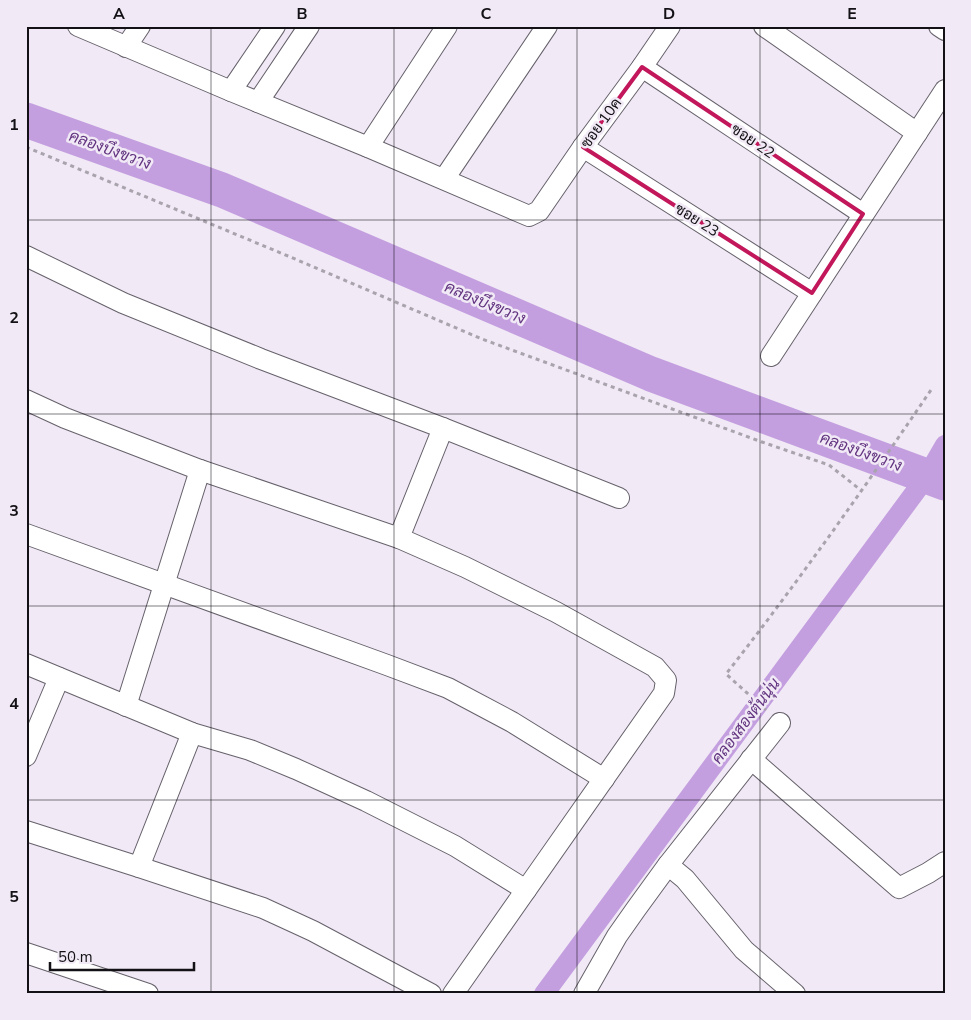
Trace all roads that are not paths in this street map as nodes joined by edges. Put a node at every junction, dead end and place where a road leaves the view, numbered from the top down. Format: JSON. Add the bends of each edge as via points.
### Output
{"nodes":[{"id":1,"x":78,"y":26,"type":"edge"},
{"id":2,"x":140,"y":26,"type":"edge"},
{"id":3,"x":276,"y":26,"type":"edge"},
{"id":4,"x":308,"y":26,"type":"edge"},
{"id":5,"x":447,"y":26,"type":"edge"},
{"id":6,"x":547,"y":26,"type":"edge"},
{"id":7,"x":670,"y":26,"type":"edge"},
{"id":8,"x":764,"y":26,"type":"edge"},
{"id":9,"x":939,"y":26,"type":"edge"},
{"id":10,"x":945,"y":30,"type":"edge"},
{"id":11,"x":126,"y":46,"type":"junction"},
{"id":12,"x":642,"y":67,"type":"junction"},
{"id":13,"x":945,"y":90,"type":"edge"},
{"id":14,"x":231,"y":91,"type":"junction"},
{"id":15,"x":258,"y":102,"type":"junction"},
{"id":16,"x":917,"y":133,"type":"junction"},
{"id":17,"x":368,"y":147,"type":"junction"},
{"id":18,"x":583,"y":147,"type":"junction"},
{"id":19,"x":444,"y":179,"type":"junction"},
{"id":20,"x":863,"y":214,"type":"junction"},
{"id":21,"x":26,"y":256,"type":"edge"},
{"id":22,"x":812,"y":293,"type":"junction"},
{"id":23,"x":770,"y":356,"type":"dead end"},
{"id":24,"x":26,"y":400,"type":"edge"},
{"id":25,"x":443,"y":428,"type":"junction"},
{"id":26,"x":200,"y":470,"type":"junction"},
{"id":27,"x":619,"y":498,"type":"dead end"},
{"id":28,"x":26,"y":534,"type":"edge"},
{"id":29,"x":399,"y":538,"type":"junction"},
{"id":30,"x":165,"y":583,"type":"junction"},
{"id":31,"x":26,"y":664,"type":"edge"},
{"id":32,"x":59,"y":678,"type":"junction"},
{"id":33,"x":126,"y":706,"type":"junction"},
{"id":34,"x":780,"y":723,"type":"road end"},
{"id":35,"x":192,"y":733,"type":"junction"},
{"id":36,"x":26,"y":756,"type":"edge"},
{"id":37,"x":751,"y":759,"type":"junction"},
{"id":38,"x":604,"y":779,"type":"junction"},
{"id":39,"x":26,"y":831,"type":"edge"},
{"id":40,"x":945,"y":862,"type":"edge"},
{"id":41,"x":668,"y":865,"type":"junction"},
{"id":42,"x":140,"y":866,"type":"junction"},
{"id":43,"x":526,"y":890,"type":"junction"},
{"id":44,"x":26,"y":953,"type":"edge"},
{"id":45,"x":148,"y":994,"type":"edge"},
{"id":46,"x":430,"y":994,"type":"edge"},
{"id":47,"x":454,"y":994,"type":"edge"},
{"id":48,"x":584,"y":994,"type":"edge"},
{"id":49,"x":795,"y":994,"type":"edge"}],
"edges":[{"from":1,"to":11,"type":"street"},
{"from":2,"to":11,"type":"street"},
{"from":3,"to":14,"type":"street"},
{"from":4,"to":15,"type":"street"},
{"from":5,"to":17,"type":"street"},
{"from":6,"to":19,"type":"street"},
{"from":7,"to":12,"type":"street","name":"ซอย 10ค"},
{"from":8,"to":16,"type":"street"},
{"from":9,"to":10,"type":"street"},
{"from":11,"to":14,"type":"street"},
{"from":12,"to":18,"type":"street","name":"ซอย 10ค"},
{"from":12,"to":20,"type":"street","name":"ซอย 22"},
{"from":13,"to":16,"type":"street"},
{"from":14,"to":15,"type":"street"},
{"from":15,"to":17,"type":"street"},
{"from":16,"to":20,"type":"street"},
{"from":17,"to":19,"type":"street"},
{"from":18,"to":19,"type":"street","name":"ซอย 10ค","via":[[539,211],[528,216]]},
{"from":18,"to":22,"type":"street","name":"ซอย 23"},
{"from":20,"to":22,"type":"street"},
{"from":21,"to":25,"type":"street","via":[[123,303]]},
{"from":22,"to":23,"type":"street"},
{"from":24,"to":26,"type":"street"},
{"from":25,"to":27,"type":"street"},
{"from":25,"to":29,"type":"street"},
{"from":26,"to":29,"type":"street"},
{"from":26,"to":30,"type":"street"},
{"from":28,"to":30,"type":"street"},
{"from":29,"to":38,"type":"street","via":[[556,612],[655,667],[666,680],[664,692]]},
{"from":30,"to":33,"type":"street"},
{"from":30,"to":38,"type":"street","via":[[448,688],[512,722]]},
{"from":31,"to":32,"type":"street"},
{"from":32,"to":33,"type":"street"},
{"from":32,"to":36,"type":"street"},
{"from":33,"to":35,"type":"street"},
{"from":34,"to":37,"type":"street"},
{"from":35,"to":42,"type":"street"},
{"from":35,"to":43,"type":"street","via":[[296,768],[455,846]]},
{"from":37,"to":40,"type":"street","via":[[899,888]]},
{"from":37,"to":41,"type":"street"},
{"from":38,"to":43,"type":"street"},
{"from":39,"to":42,"type":"street"},
{"from":41,"to":48,"type":"street","via":[[617,936]]},
{"from":41,"to":49,"type":"street","via":[[685,879],[744,950]]},
{"from":42,"to":46,"type":"street","via":[[263,908]]},
{"from":43,"to":47,"type":"street"},
{"from":44,"to":45,"type":"street"}]}
